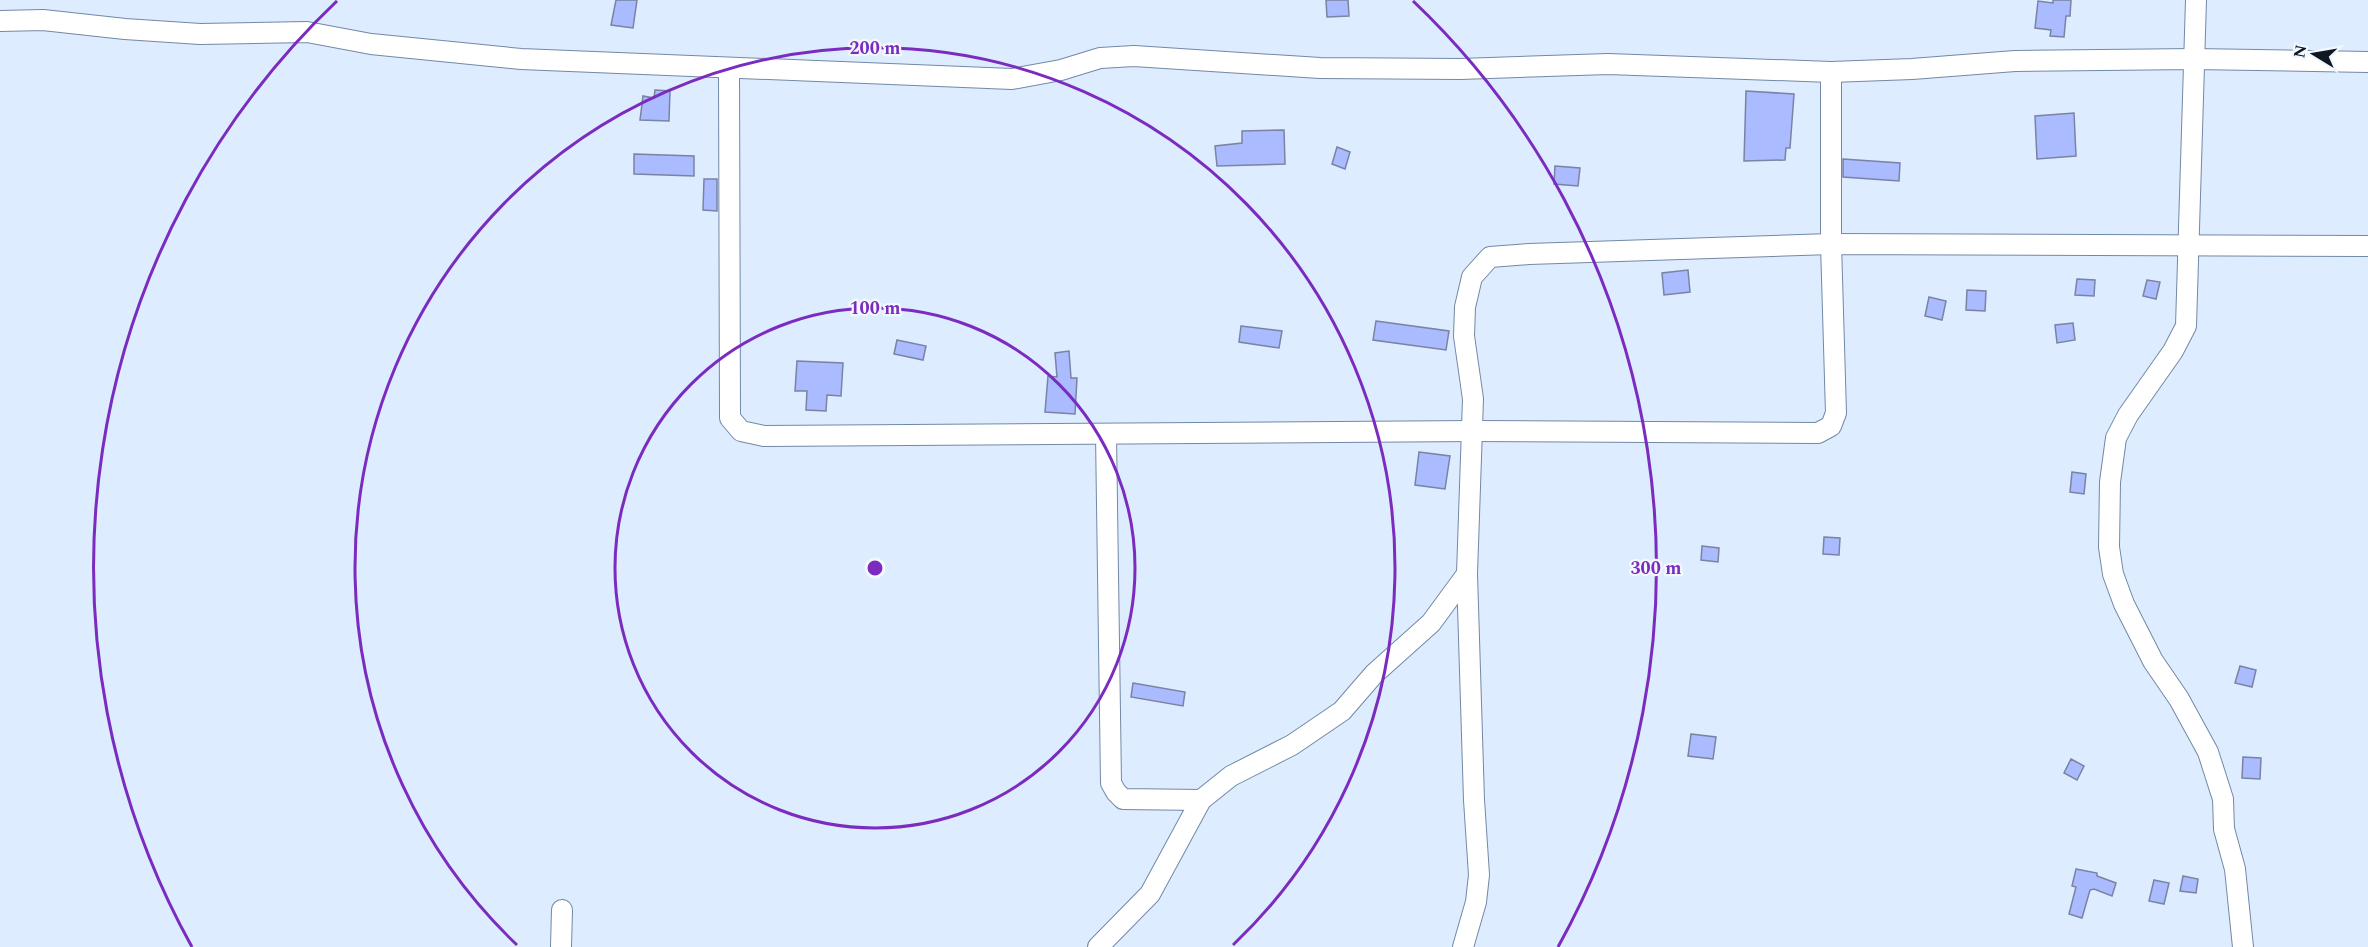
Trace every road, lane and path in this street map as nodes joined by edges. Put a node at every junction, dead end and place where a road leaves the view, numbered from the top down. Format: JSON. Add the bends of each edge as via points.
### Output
{"nodes":[{"id":1,"x":2196,"y":0,"type":"edge"},
{"id":2,"x":0,"y":21,"type":"edge"},
{"id":3,"x":2194,"y":59,"type":"junction"},
{"id":4,"x":2368,"y":62,"type":"edge"},
{"id":5,"x":729,"y":68,"type":"junction"},
{"id":6,"x":1831,"y":72,"type":"junction"},
{"id":7,"x":1831,"y":244,"type":"junction"},
{"id":8,"x":2188,"y":246,"type":"junction"},
{"id":9,"x":2368,"y":246,"type":"edge"},
{"id":10,"x":1473,"y":431,"type":"junction"},
{"id":11,"x":1106,"y":434,"type":"junction"},
{"id":12,"x":1467,"y":574,"type":"junction"},
{"id":13,"x":1202,"y":800,"type":"junction"},
{"id":14,"x":562,"y":910,"type":"dead end"},
{"id":15,"x":561,"y":947,"type":"edge"},
{"id":16,"x":1098,"y":947,"type":"edge"},
{"id":17,"x":1463,"y":947,"type":"edge"},
{"id":18,"x":2243,"y":947,"type":"edge"}],
"edges":[{"from":1,"to":3,"type":"street"},
{"from":2,"to":5,"type":"street","via":[[43,20],[200,34],[307,32],[371,44],[521,60]]},
{"from":3,"to":4,"type":"street"},
{"from":3,"to":6,"type":"street","via":[[2014,61]]},
{"from":3,"to":8,"type":"street"},
{"from":5,"to":6,"type":"street","via":[[1012,79],[1100,58],[1134,56],[1320,68],[1608,64]]},
{"from":5,"to":11,"type":"street","via":[[730,418],[741,431],[764,436]]},
{"from":6,"to":7,"type":"street"},
{"from":7,"to":8,"type":"street"},
{"from":7,"to":10,"type":"street","via":[[1490,257],[1472,277],[1465,307]]},
{"from":7,"to":10,"type":"street","via":[[1836,413],[1825,430]]},
{"from":8,"to":9,"type":"street"},
{"from":8,"to":18,"type":"street","via":[[2186,326],[2116,438],[2110,482],[2109,548],[2124,604],[2153,662],[2208,752],[2223,799],[2224,829],[2235,868]]},
{"from":10,"to":11,"type":"street"},
{"from":10,"to":12,"type":"street"},
{"from":11,"to":13,"type":"street","via":[[1111,783],[1124,798],[1138,801]]},
{"from":12,"to":13,"type":"street","via":[[1431,623],[1374,674],[1342,711],[1292,745],[1231,776]]},
{"from":12,"to":17,"type":"street","via":[[1479,875]]},
{"from":13,"to":16,"type":"street","via":[[1150,894]]},
{"from":14,"to":15,"type":"street"}]}
